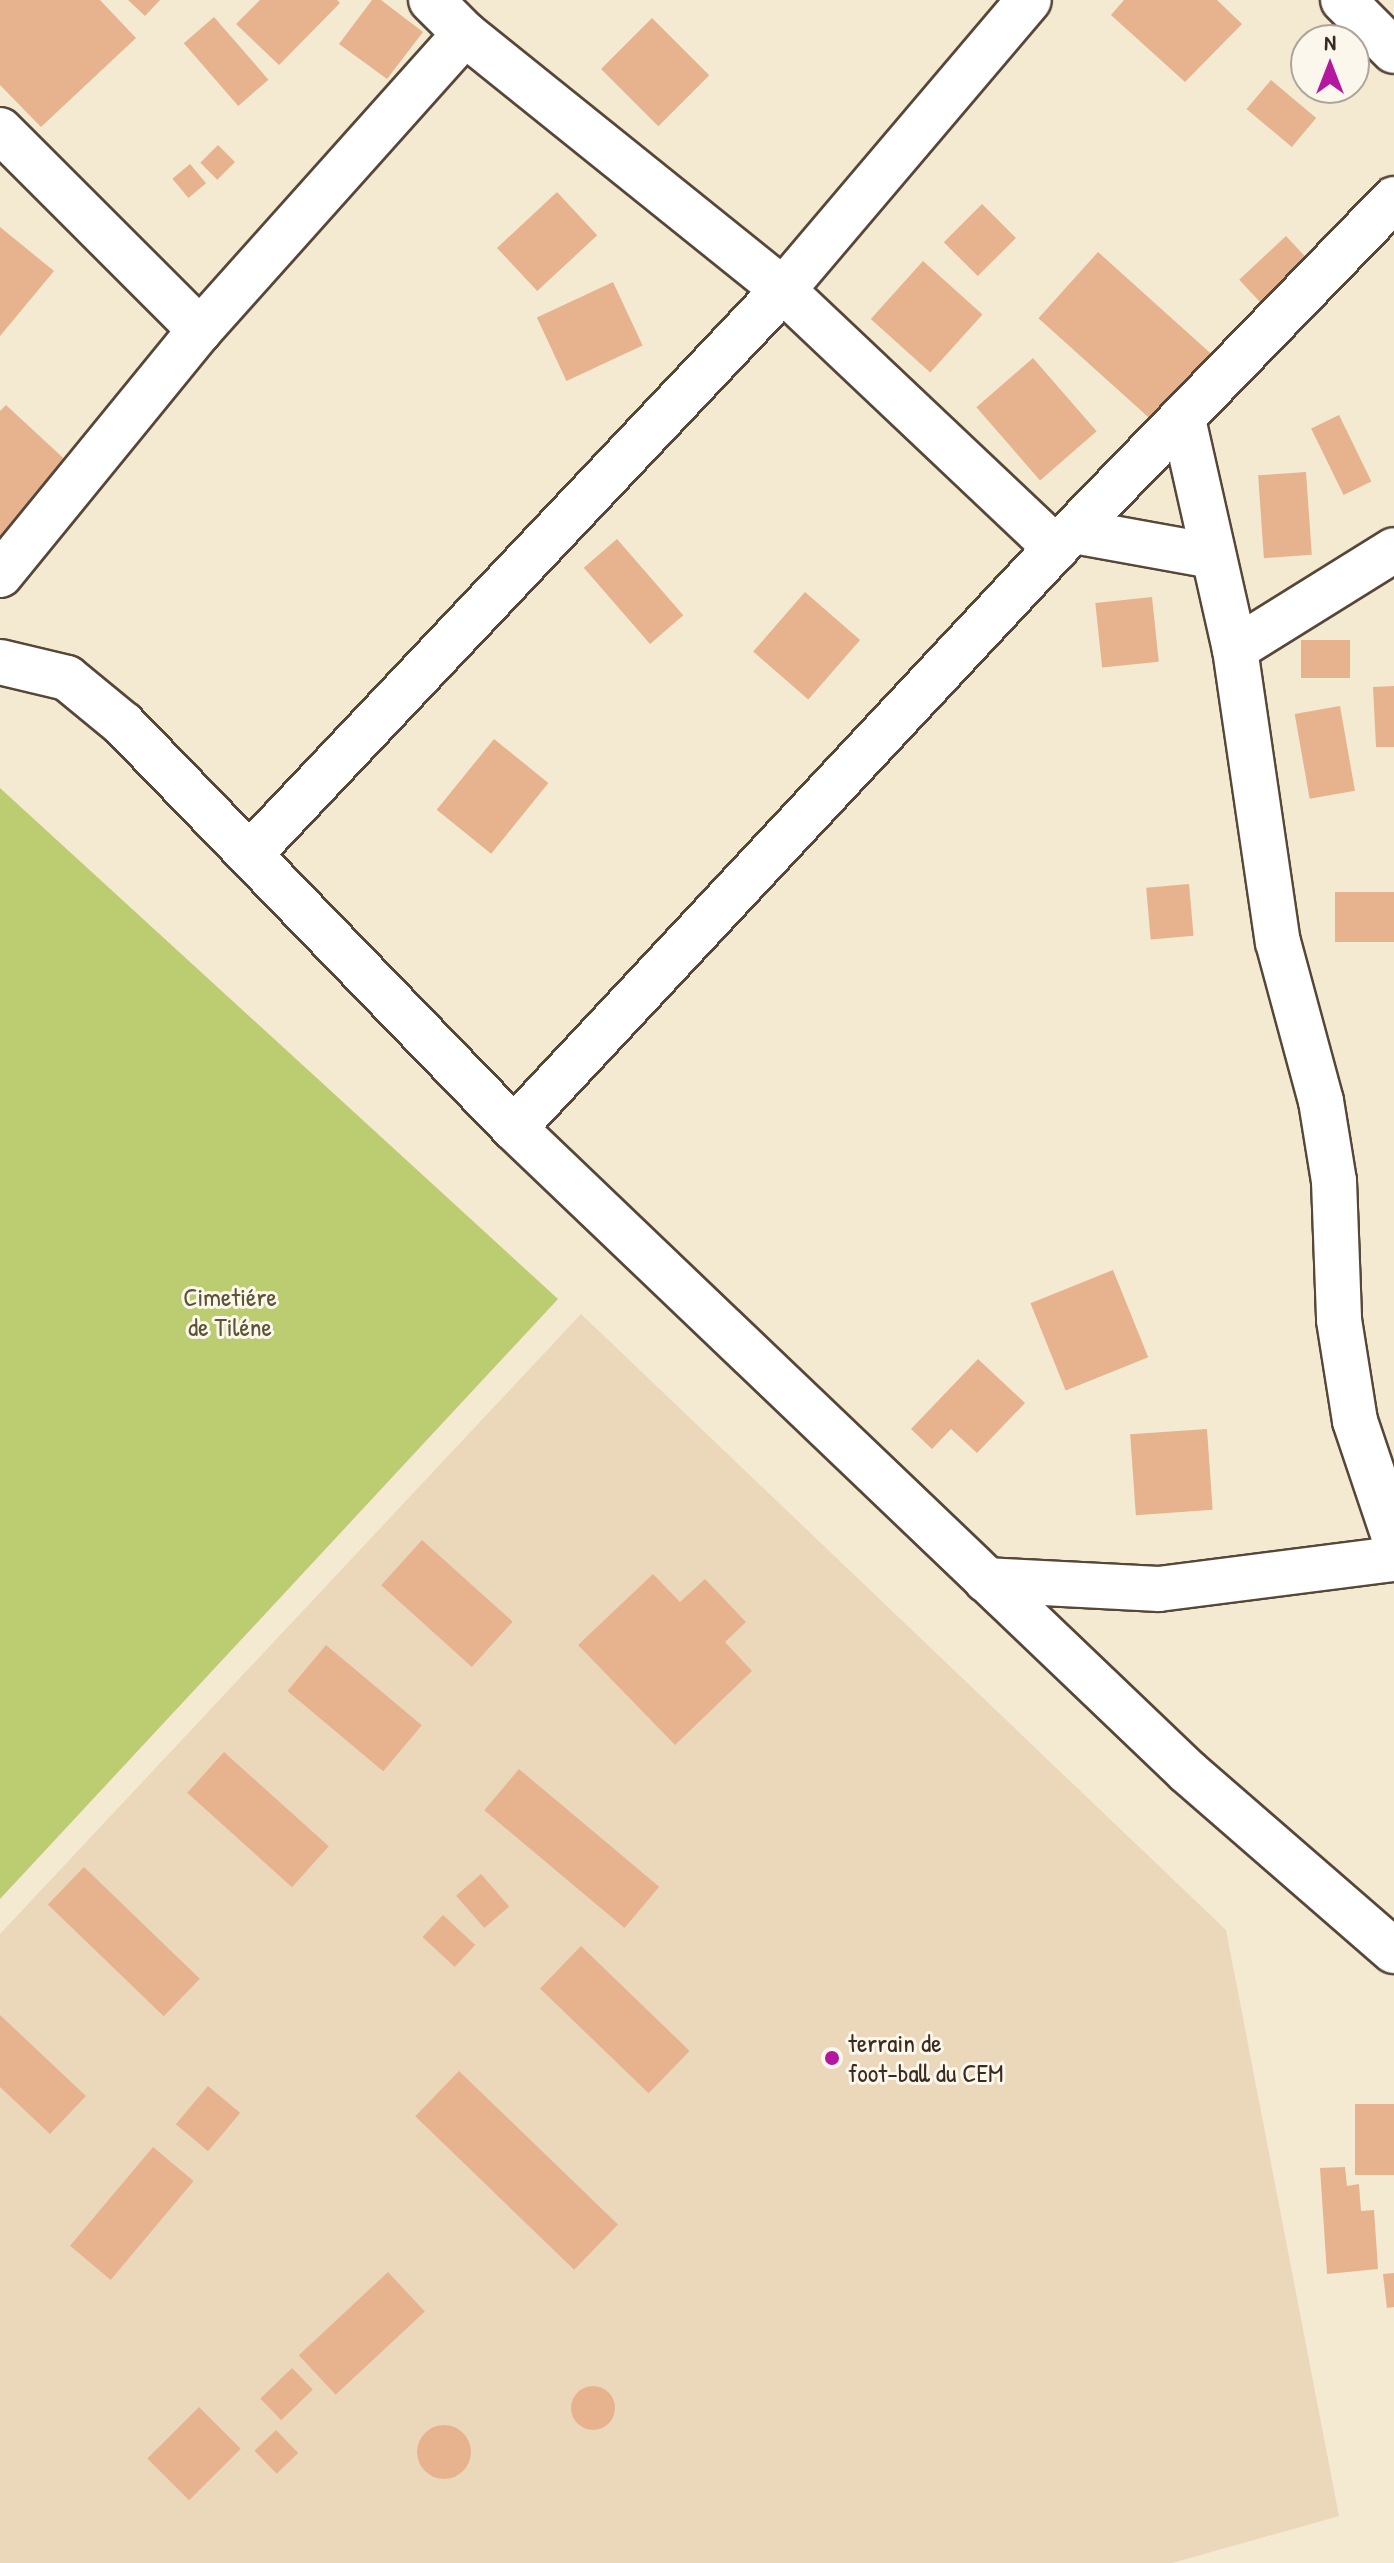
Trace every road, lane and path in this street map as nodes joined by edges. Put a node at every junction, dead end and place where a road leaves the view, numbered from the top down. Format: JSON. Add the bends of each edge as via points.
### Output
{"nodes":[{"id":1,"x":431,"y":0,"type":"edge"},
{"id":2,"x":1029,"y":0,"type":"edge"},
{"id":3,"x":1343,"y":0,"type":"edge"},
{"id":4,"x":465,"y":34,"type":"junction"},
{"id":5,"x":1394,"y":51,"type":"edge"},
{"id":6,"x":0,"y":130,"type":"edge"},
{"id":7,"x":1394,"y":199,"type":"edge"},
{"id":8,"x":783,"y":290,"type":"junction"},
{"id":9,"x":200,"y":330,"type":"junction"},
{"id":10,"x":1183,"y":419,"type":"junction"},
{"id":11,"x":1065,"y":540,"type":"junction"},
{"id":12,"x":1394,"y":550,"type":"edge"},
{"id":13,"x":1212,"y":556,"type":"junction"},
{"id":14,"x":0,"y":575,"type":"edge"},
{"id":15,"x":1235,"y":649,"type":"junction"},
{"id":16,"x":0,"y":662,"type":"edge"},
{"id":17,"x":250,"y":854,"type":"junction"},
{"id":18,"x":514,"y":1128,"type":"junction"},
{"id":19,"x":1374,"y":1427,"type":"edge"},
{"id":20,"x":1394,"y":1537,"type":"edge"},
{"id":21,"x":1394,"y":1559,"type":"edge"},
{"id":22,"x":986,"y":1580,"type":"junction"},
{"id":23,"x":1394,"y":1951,"type":"edge"}],
"edges":[{"from":1,"to":4,"type":"street"},
{"from":2,"to":8,"type":"street"},
{"from":3,"to":5,"type":"street"},
{"from":4,"to":8,"type":"street"},
{"from":4,"to":9,"type":"street"},
{"from":6,"to":9,"type":"street"},
{"from":7,"to":10,"type":"street"},
{"from":8,"to":11,"type":"street"},
{"from":8,"to":17,"type":"street"},
{"from":9,"to":14,"type":"street"},
{"from":10,"to":11,"type":"street"},
{"from":10,"to":13,"type":"street"},
{"from":11,"to":13,"type":"street"},
{"from":11,"to":18,"type":"street"},
{"from":12,"to":15,"type":"street"},
{"from":13,"to":15,"type":"street"},
{"from":15,"to":19,"type":"street","via":[[1278,942],[1321,1101],[1334,1181],[1339,1320]]},
{"from":16,"to":17,"type":"street","via":[[67,678],[123,724]]},
{"from":17,"to":18,"type":"street"},
{"from":18,"to":22,"type":"street"},
{"from":19,"to":20,"type":"street"},
{"from":21,"to":22,"type":"street","via":[[1159,1589]]},
{"from":22,"to":23,"type":"street","via":[[1188,1772]]}]}
